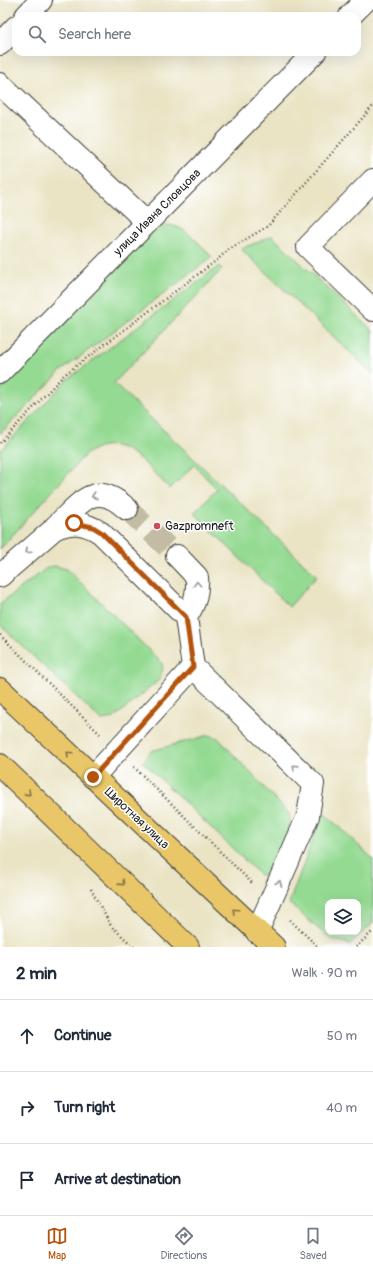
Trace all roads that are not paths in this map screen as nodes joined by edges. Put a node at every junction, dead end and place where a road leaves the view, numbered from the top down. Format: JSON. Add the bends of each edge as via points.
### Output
{"nodes":[{"id":1,"x":41,"y":0,"type":"edge"},
{"id":2,"x":366,"y":0,"type":"edge"},
{"id":3,"x":371,"y":0,"type":"edge"},
{"id":4,"x":373,"y":3,"type":"edge"},
{"id":5,"x":30,"y":12,"type":"edge"},
{"id":6,"x":354,"y":12,"type":"edge"},
{"id":7,"x":12,"y":31,"type":"edge"},
{"id":8,"x":0,"y":44,"type":"edge"},
{"id":9,"x":311,"y":56,"type":"edge"},
{"id":10,"x":0,"y":84,"type":"edge"},
{"id":11,"x":373,"y":180,"type":"edge"},
{"id":12,"x":147,"y":222,"type":"junction"},
{"id":13,"x":373,"y":310,"type":"edge"},
{"id":14,"x":0,"y":372,"type":"edge"},
{"id":15,"x":127,"y":509,"type":"tunnel mouth"},
{"id":16,"x":45,"y":536,"type":"junction"},
{"id":17,"x":176,"y":556,"type":"tunnel mouth"},
{"id":18,"x":0,"y":576,"type":"edge"},
{"id":19,"x":186,"y":617,"type":"junction"},
{"id":20,"x":193,"y":667,"type":"junction"},
{"id":21,"x":0,"y":689,"type":"edge"},
{"id":22,"x":0,"y":765,"type":"edge"},
{"id":23,"x":93,"y":777,"type":"junction"},
{"id":24,"x":257,"y":932,"type":"junction"},
{"id":25,"x":188,"y":947,"type":"edge"},
{"id":26,"x":274,"y":947,"type":"edge"}],
"edges":[{"from":1,"to":5,"type":"street"},
{"from":2,"to":6,"type":"street"},
{"from":3,"to":4,"type":"street"},
{"from":7,"to":8,"type":"street"},
{"from":9,"to":12,"type":"street","name":"улица Ивана Словцова"},
{"from":10,"to":12,"type":"street"},
{"from":11,"to":13,"type":"street","via":[[308,247]]},
{"from":12,"to":14,"type":"street","name":"улица Ивана Словцова"},
{"from":15,"to":16,"type":"street","one_way":true,"via":[[109,495],[93,495]]},
{"from":16,"to":18,"type":"street","one_way":true},
{"from":16,"to":19,"type":"street","via":[[63,524],[74,523],[93,527]]},
{"from":19,"to":17,"type":"street","one_way":true,"via":[[193,608],[197,596],[197,577]]},
{"from":19,"to":20,"type":"street"},
{"from":20,"to":23,"type":"street"},
{"from":24,"to":20,"type":"street","one_way":true,"via":[[308,816],[313,784]]},
{"from":23,"to":21,"type":"main road","name":"Широтная улица","one_way":true},
{"from":22,"to":25,"type":"main road","one_way":true},
{"from":24,"to":23,"type":"main road","name":"Широтная улица","one_way":true},
{"from":24,"to":26,"type":"main road","name":"Широтная улица"}]}
